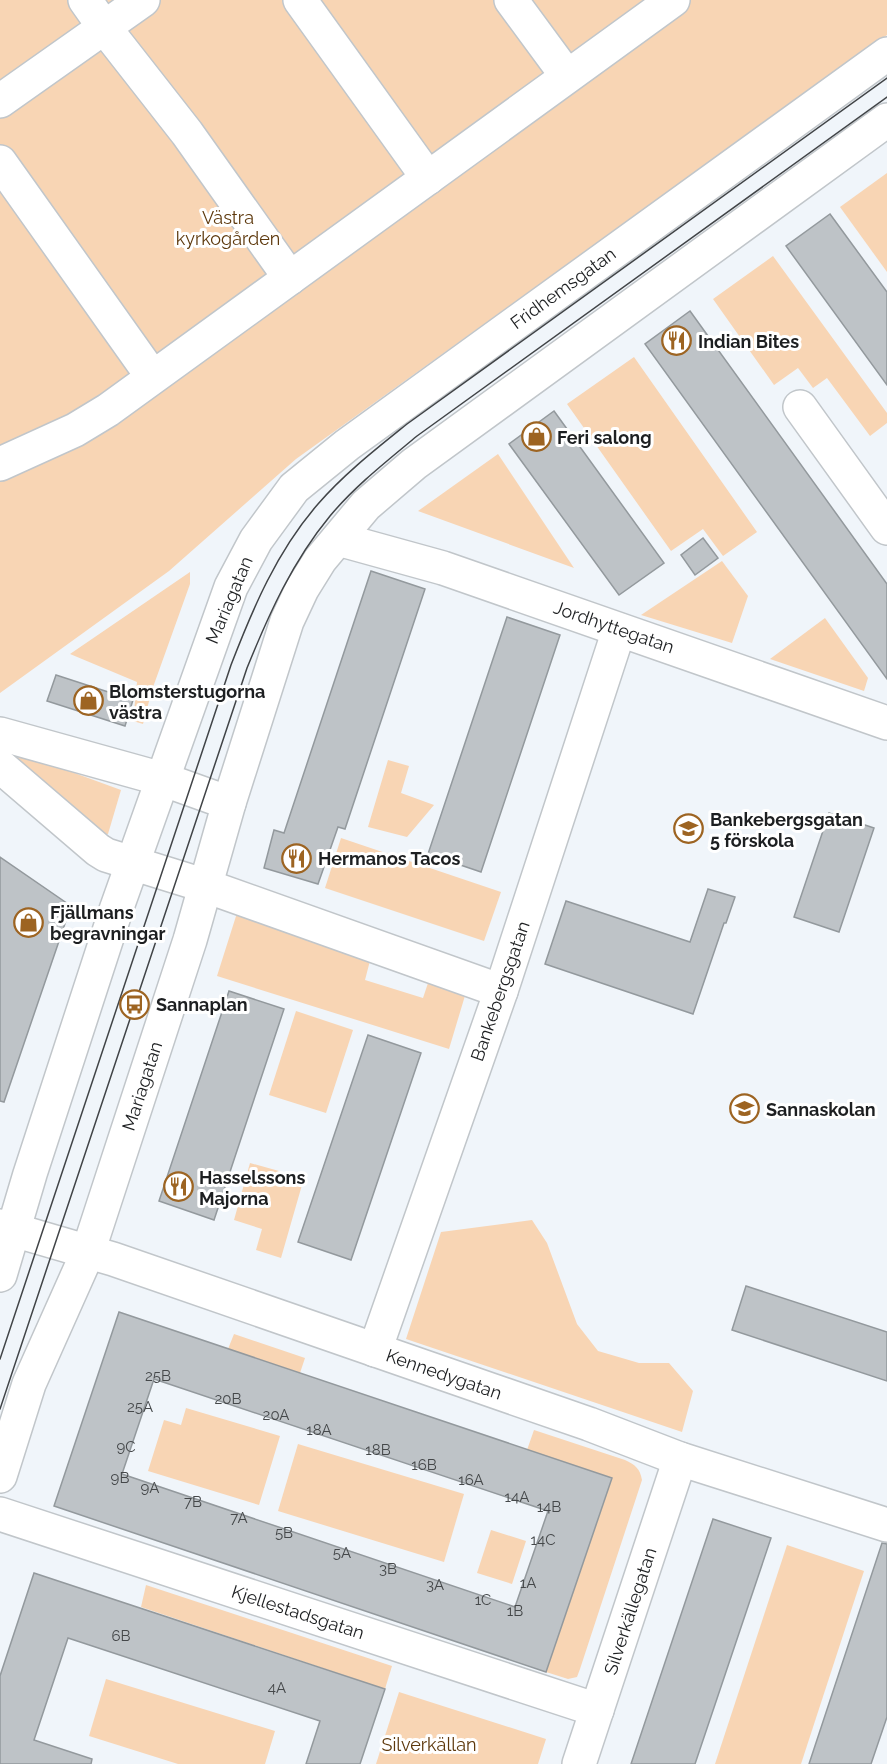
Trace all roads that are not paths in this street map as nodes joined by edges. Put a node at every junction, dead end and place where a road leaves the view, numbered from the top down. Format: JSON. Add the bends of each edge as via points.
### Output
{"nodes":[{"id":1,"x":85,"y":0,"type":"edge"},
{"id":2,"x":142,"y":0,"type":"edge"},
{"id":3,"x":300,"y":0,"type":"edge"},
{"id":4,"x":511,"y":0,"type":"edge"},
{"id":5,"x":673,"y":0,"type":"edge"},
{"id":6,"x":104,"y":27,"type":"junction"},
{"id":7,"x":887,"y":54,"type":"edge"},
{"id":8,"x":567,"y":76,"type":"junction"},
{"id":9,"x":0,"y":101,"type":"edge"},
{"id":10,"x":887,"y":120,"type":"edge"},
{"id":11,"x":0,"y":162,"type":"edge"},
{"id":12,"x":428,"y":178,"type":"junction"},
{"id":13,"x":290,"y":278,"type":"junction"},
{"id":14,"x":152,"y":376,"type":"junction"},
{"id":15,"x":800,"y":407,"type":"dead end"},
{"id":16,"x":1,"y":462,"type":"edge"},
{"id":17,"x":887,"y":528,"type":"edge"},
{"id":18,"x":338,"y":539,"type":"junction"},
{"id":19,"x":255,"y":540,"type":"joint"},
{"id":20,"x":619,"y":630,"type":"junction"},
{"id":21,"x":887,"y":723,"type":"edge"},
{"id":22,"x":0,"y":734,"type":"edge"},
{"id":23,"x":0,"y":766,"type":"edge"},
{"id":24,"x":162,"y":779,"type":"junction"},
{"id":25,"x":229,"y":804,"type":"junction"},
{"id":26,"x":132,"y":862,"type":"junction"},
{"id":27,"x":206,"y":886,"type":"junction"},
{"id":28,"x":501,"y":990,"type":"junction"},
{"id":29,"x":7,"y":1229,"type":"edge"},
{"id":30,"x":88,"y":1252,"type":"junction"},
{"id":31,"x":0,"y":1275,"type":"edge"},
{"id":32,"x":375,"y":1350,"type":"junction"},
{"id":33,"x":680,"y":1459,"type":"junction"},
{"id":34,"x":0,"y":1476,"type":"edge"},
{"id":35,"x":0,"y":1514,"type":"edge"},
{"id":36,"x":887,"y":1525,"type":"edge"},
{"id":37,"x":597,"y":1710,"type":"junction"},
{"id":38,"x":579,"y":1764,"type":"edge"}],
"edges":[{"from":1,"to":6,"type":"street"},
{"from":2,"to":6,"type":"street"},
{"from":3,"to":12,"type":"street"},
{"from":4,"to":8,"type":"street"},
{"from":5,"to":8,"type":"street"},
{"from":6,"to":9,"type":"street"},
{"from":6,"to":13,"type":"street","via":[[187,133]]},
{"from":7,"to":19,"type":"street","name":"Fridhemsgatan","via":[[347,445],[294,488]]},
{"from":8,"to":12,"type":"street"},
{"from":10,"to":18,"type":"street","via":[[414,464],[366,505]]},
{"from":11,"to":14,"type":"street"},
{"from":12,"to":13,"type":"street"},
{"from":13,"to":14,"type":"street"},
{"from":14,"to":16,"type":"street","via":[[75,430]]},
{"from":15,"to":17,"type":"street"},
{"from":18,"to":20,"type":"street","name":"Jordhyttegatan","via":[[443,568]]},
{"from":18,"to":25,"type":"street","name":"Mariagatan","via":[[320,560],[287,621]]},
{"from":19,"to":24,"type":"street","name":"Mariagatan","via":[[231,586]]},
{"from":20,"to":21,"type":"street","name":"Jordhyttegatan"},
{"from":20,"to":28,"type":"street","name":"Bankebergsgatan"},
{"from":22,"to":24,"type":"street"},
{"from":23,"to":26,"type":"street","via":[[98,850]]},
{"from":24,"to":25,"type":"street"},
{"from":24,"to":26,"type":"street","name":"Mariagatan"},
{"from":25,"to":27,"type":"street","name":"Mariagatan"},
{"from":26,"to":27,"type":"street"},
{"from":26,"to":29,"type":"street","name":"Mariagatan","via":[[30,1174]]},
{"from":27,"to":28,"type":"street"},
{"from":27,"to":30,"type":"street","name":"Mariagatan"},
{"from":28,"to":32,"type":"street","name":"Bankebergsgatan"},
{"from":29,"to":30,"type":"street","name":"Kennedygatan"},
{"from":29,"to":31,"type":"street","name":"Mariagatan"},
{"from":30,"to":32,"type":"street","name":"Kennedygatan"},
{"from":30,"to":34,"type":"street","name":"Mariagatan","via":[[28,1384]]},
{"from":32,"to":33,"type":"street","name":"Kennedygatan"},
{"from":33,"to":36,"type":"street","name":"Kennedygatan"},
{"from":33,"to":37,"type":"street","name":"Silverkällegatan"},
{"from":35,"to":37,"type":"street","name":"Kjellestadsgatan"},
{"from":37,"to":38,"type":"street","name":"Silverkällegatan"}]}
